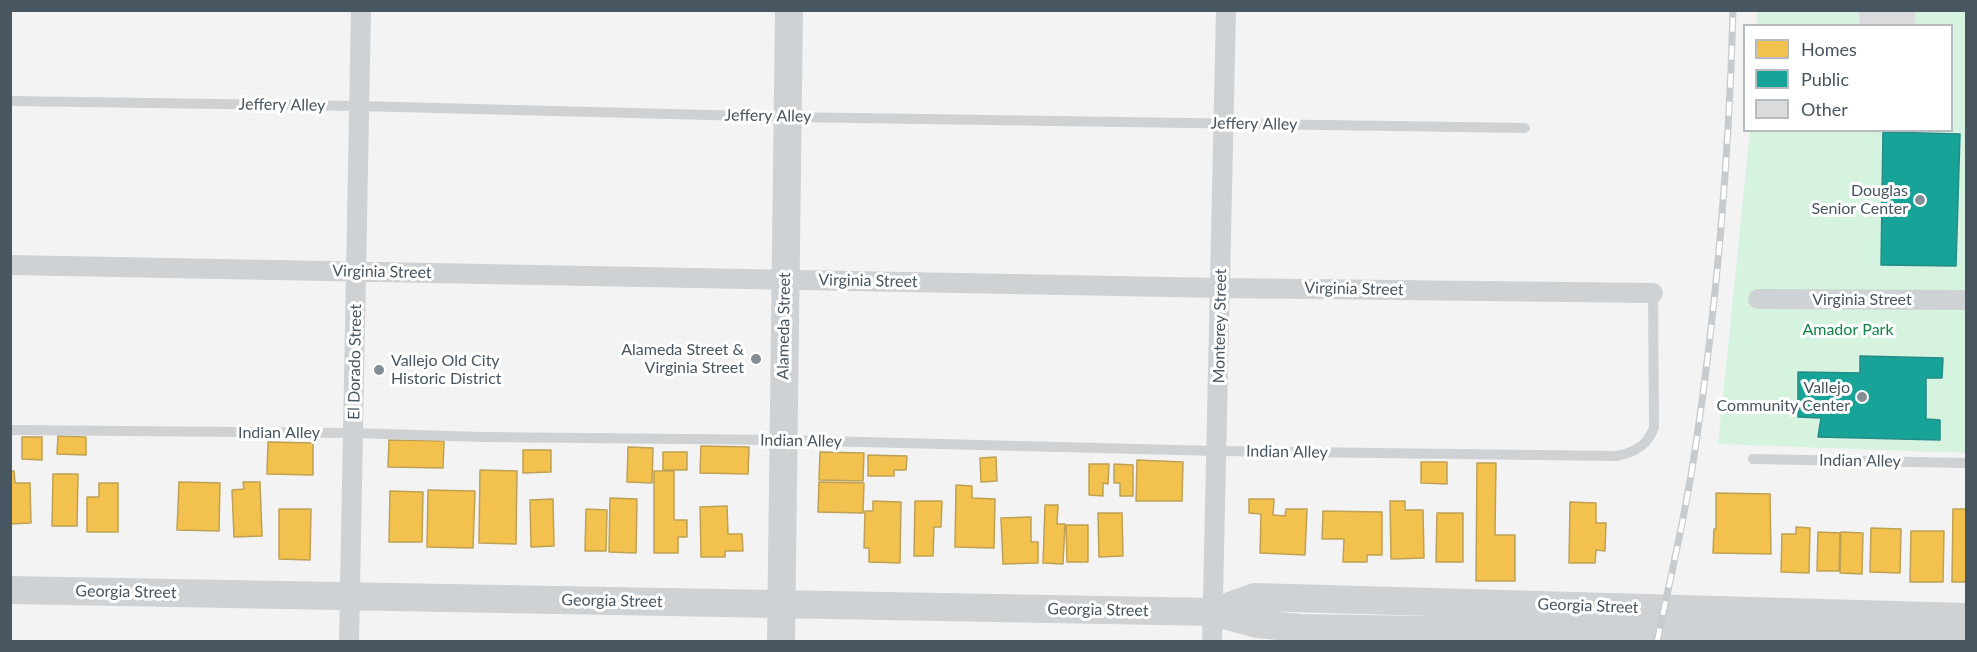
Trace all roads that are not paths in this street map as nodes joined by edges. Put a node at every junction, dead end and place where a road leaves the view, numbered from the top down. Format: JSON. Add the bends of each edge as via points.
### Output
{"nodes":[{"id":1,"x":361,"y":10,"type":"edge"},
{"id":2,"x":789,"y":10,"type":"edge"},
{"id":3,"x":1226,"y":10,"type":"edge"},
{"id":4,"x":10,"y":101,"type":"edge"},
{"id":5,"x":359,"y":106,"type":"junction"},
{"id":6,"x":787,"y":117,"type":"junction"},
{"id":7,"x":1224,"y":124,"type":"junction"},
{"id":8,"x":1525,"y":128,"type":"dead end"},
{"id":9,"x":10,"y":265,"type":"edge"},
{"id":10,"x":356,"y":271,"type":"junction"},
{"id":11,"x":785,"y":280,"type":"junction"},
{"id":12,"x":1221,"y":288,"type":"junction"},
{"id":13,"x":1653,"y":293,"type":"joint"},
{"id":14,"x":1758,"y":299,"type":"dead end"},
{"id":15,"x":1966,"y":300,"type":"edge"},
{"id":16,"x":10,"y":430,"type":"edge"},
{"id":17,"x":353,"y":433,"type":"junction"},
{"id":18,"x":783,"y":440,"type":"junction"},
{"id":19,"x":1217,"y":451,"type":"junction"},
{"id":20,"x":1753,"y":459,"type":"dead end"},
{"id":21,"x":1966,"y":463,"type":"edge"},
{"id":22,"x":10,"y":590,"type":"edge"},
{"id":23,"x":350,"y":596,"type":"junction"},
{"id":24,"x":782,"y":604,"type":"junction"},
{"id":25,"x":1213,"y":612,"type":"junction"},
{"id":26,"x":1966,"y":617,"type":"edge"},
{"id":27,"x":1966,"y":639,"type":"edge"},
{"id":28,"x":349,"y":642,"type":"edge"},
{"id":29,"x":781,"y":642,"type":"edge"},
{"id":30,"x":1212,"y":642,"type":"edge"}],
"edges":[{"from":1,"to":5,"type":"street","name":"El Dorado Street"},
{"from":2,"to":6,"type":"main road","name":"Alameda Street"},
{"from":3,"to":7,"type":"street","name":"Monterey Street"},
{"from":4,"to":5,"type":"lane","name":"Jeffery Alley"},
{"from":5,"to":6,"type":"lane","name":"Jeffery Alley"},
{"from":5,"to":10,"type":"street","name":"El Dorado Street"},
{"from":6,"to":7,"type":"lane","name":"Jeffery Alley"},
{"from":6,"to":11,"type":"main road","name":"Alameda Street"},
{"from":7,"to":8,"type":"lane","name":"Jeffery Alley"},
{"from":7,"to":12,"type":"street","name":"Monterey Street"},
{"from":9,"to":10,"type":"street","name":"Virginia Street"},
{"from":10,"to":11,"type":"street","name":"Virginia Street"},
{"from":10,"to":17,"type":"street","name":"El Dorado Street"},
{"from":11,"to":12,"type":"street","name":"Virginia Street"},
{"from":11,"to":18,"type":"main road","name":"Alameda Street"},
{"from":12,"to":13,"type":"street","name":"Virginia Street"},
{"from":12,"to":19,"type":"street","name":"Monterey Street"},
{"from":13,"to":19,"type":"lane","name":"Indian Alley","via":[[1654,427],[1650,438],[1630,453],[1591,456]]},
{"from":14,"to":15,"type":"street","name":"Virginia Street"},
{"from":16,"to":17,"type":"lane","name":"Indian Alley"},
{"from":17,"to":18,"type":"lane","name":"Indian Alley"},
{"from":17,"to":23,"type":"street","name":"El Dorado Street"},
{"from":18,"to":19,"type":"lane","name":"Indian Alley"},
{"from":18,"to":24,"type":"main road","name":"Alameda Street"},
{"from":19,"to":25,"type":"street","name":"Monterey Street"},
{"from":20,"to":21,"type":"lane","name":"Indian Alley"},
{"from":22,"to":23,"type":"main road","name":"Georgia Street"},
{"from":23,"to":24,"type":"main road","name":"Georgia Street"},
{"from":23,"to":28,"type":"street","name":"El Dorado Street"},
{"from":24,"to":25,"type":"main road","name":"Georgia Street"},
{"from":24,"to":29,"type":"main road","name":"Alameda Street"},
{"from":25,"to":26,"type":"main road","name":"Georgia Street","via":[[1256,597]]},
{"from":25,"to":27,"type":"main road","name":"Georgia Street","via":[[1257,624],[1301,628]]},
{"from":25,"to":30,"type":"street","name":"Monterey Street"}]}
